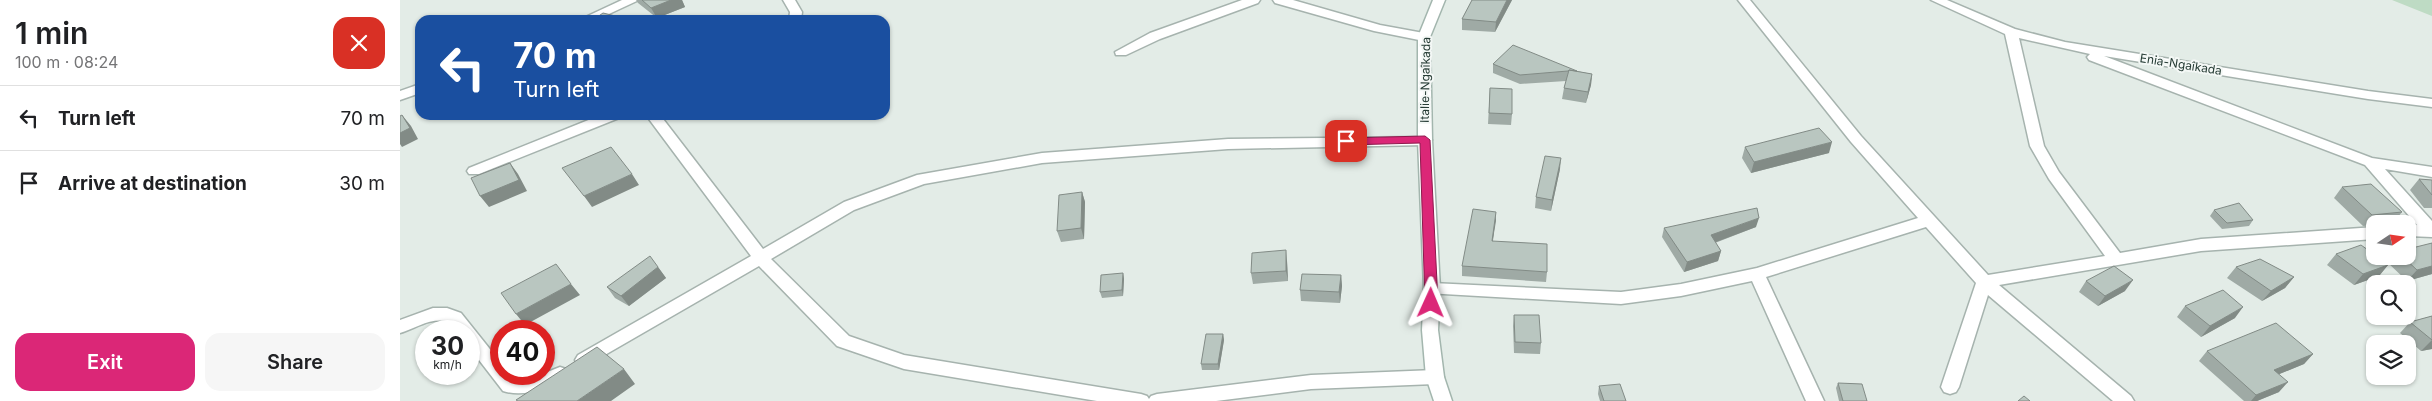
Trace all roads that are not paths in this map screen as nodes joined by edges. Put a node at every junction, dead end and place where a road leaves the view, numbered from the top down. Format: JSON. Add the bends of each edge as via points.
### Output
{"nodes":[{"id":1,"x":633,"y":0,"type":"edge"},
{"id":2,"x":789,"y":0,"type":"edge"},
{"id":3,"x":1254,"y":0,"type":"edge"},
{"id":4,"x":1279,"y":0,"type":"edge"},
{"id":5,"x":1439,"y":0,"type":"edge"},
{"id":6,"x":1744,"y":0,"type":"edge"},
{"id":7,"x":1938,"y":0,"type":"edge"},
{"id":8,"x":597,"y":15,"type":"edge"},
{"id":9,"x":796,"y":15,"type":"edge"},
{"id":10,"x":2011,"y":32,"type":"junction"},
{"id":11,"x":1424,"y":37,"type":"junction"},
{"id":12,"x":2064,"y":46,"type":"junction"},
{"id":13,"x":1121,"y":52,"type":"dead end"},
{"id":14,"x":415,"y":90,"type":"edge"},
{"id":15,"x":400,"y":96,"type":"edge"},
{"id":16,"x":2432,"y":103,"type":"edge"},
{"id":17,"x":602,"y":120,"type":"edge"},
{"id":18,"x":657,"y":120,"type":"edge"},
{"id":19,"x":1425,"y":140,"type":"junction"},
{"id":20,"x":2370,"y":162,"type":"junction"},
{"id":21,"x":474,"y":171,"type":"dead end"},
{"id":22,"x":2432,"y":172,"type":"edge"},
{"id":23,"x":1930,"y":220,"type":"junction"},
{"id":24,"x":2431,"y":230,"type":"edge"},
{"id":25,"x":2416,"y":231,"type":"edge"},
{"id":26,"x":2366,"y":234,"type":"edge"},
{"id":27,"x":760,"y":258,"type":"junction"},
{"id":28,"x":2116,"y":259,"type":"junction"},
{"id":29,"x":1757,"y":274,"type":"junction"},
{"id":30,"x":1984,"y":282,"type":"junction"},
{"id":31,"x":1432,"y":289,"type":"junction"},
{"id":32,"x":415,"y":320,"type":"edge"},
{"id":33,"x":416,"y":320,"type":"edge"},
{"id":34,"x":457,"y":320,"type":"edge"},
{"id":35,"x":400,"y":327,"type":"edge"},
{"id":36,"x":480,"y":349,"type":"edge"},
{"id":37,"x":1435,"y":377,"type":"junction"},
{"id":38,"x":1950,"y":388,"type":"dead end"},
{"id":39,"x":1141,"y":401,"type":"edge"},
{"id":40,"x":1158,"y":401,"type":"edge"},
{"id":41,"x":1443,"y":401,"type":"edge"},
{"id":42,"x":1815,"y":401,"type":"edge"},
{"id":43,"x":2125,"y":401,"type":"edge"}],
"edges":[{"from":1,"to":8,"type":"street"},
{"from":2,"to":9,"type":"street"},
{"from":3,"to":13,"type":"street","via":[[1155,36]]},
{"from":4,"to":11,"type":"street","via":[[1378,28]]},
{"from":5,"to":11,"type":"street","name":"Italie-Ngaîkada"},
{"from":6,"to":23,"type":"street","via":[[1856,139]]},
{"from":7,"to":10,"type":"street","name":"Enia-Ngaîkada"},
{"from":10,"to":12,"type":"street","name":"Enia-Ngaîkada"},
{"from":10,"to":28,"type":"street","via":[[2038,146],[2054,175]]},
{"from":11,"to":19,"type":"street","name":"Italie-Ngaîkada"},
{"from":12,"to":16,"type":"street","name":"Enia-Ngaîkada"},
{"from":12,"to":20,"type":"street"},
{"from":14,"to":15,"type":"street"},
{"from":17,"to":21,"type":"street"},
{"from":18,"to":27,"type":"street"},
{"from":19,"to":27,"type":"street","via":[[1228,144],[1023,161],[922,179],[849,206]]},
{"from":19,"to":31,"type":"street","name":"Italie-Ngaîkada"},
{"from":20,"to":22,"type":"street"},
{"from":20,"to":24,"type":"street"},
{"from":23,"to":29,"type":"street"},
{"from":23,"to":30,"type":"street"},
{"from":24,"to":25,"type":"street"},
{"from":26,"to":28,"type":"street","via":[[2201,245]]},
{"from":27,"to":36,"type":"street","via":[[541,383],[523,388],[509,386]]},
{"from":27,"to":39,"type":"street","via":[[843,342],[904,362]]},
{"from":28,"to":30,"type":"street"},
{"from":29,"to":31,"type":"street","via":[[1681,290],[1621,298]]},
{"from":29,"to":42,"type":"street"},
{"from":30,"to":38,"type":"street"},
{"from":30,"to":43,"type":"street"},
{"from":31,"to":37,"type":"street","name":"Italie-Ngaîkada","via":[[1430,330]]},
{"from":32,"to":35,"type":"street"},
{"from":33,"to":34,"type":"street","via":[[442,314]]},
{"from":37,"to":40,"type":"street","via":[[1311,382]]},
{"from":37,"to":41,"type":"street","name":"Italie-Ngaîkada"}]}
